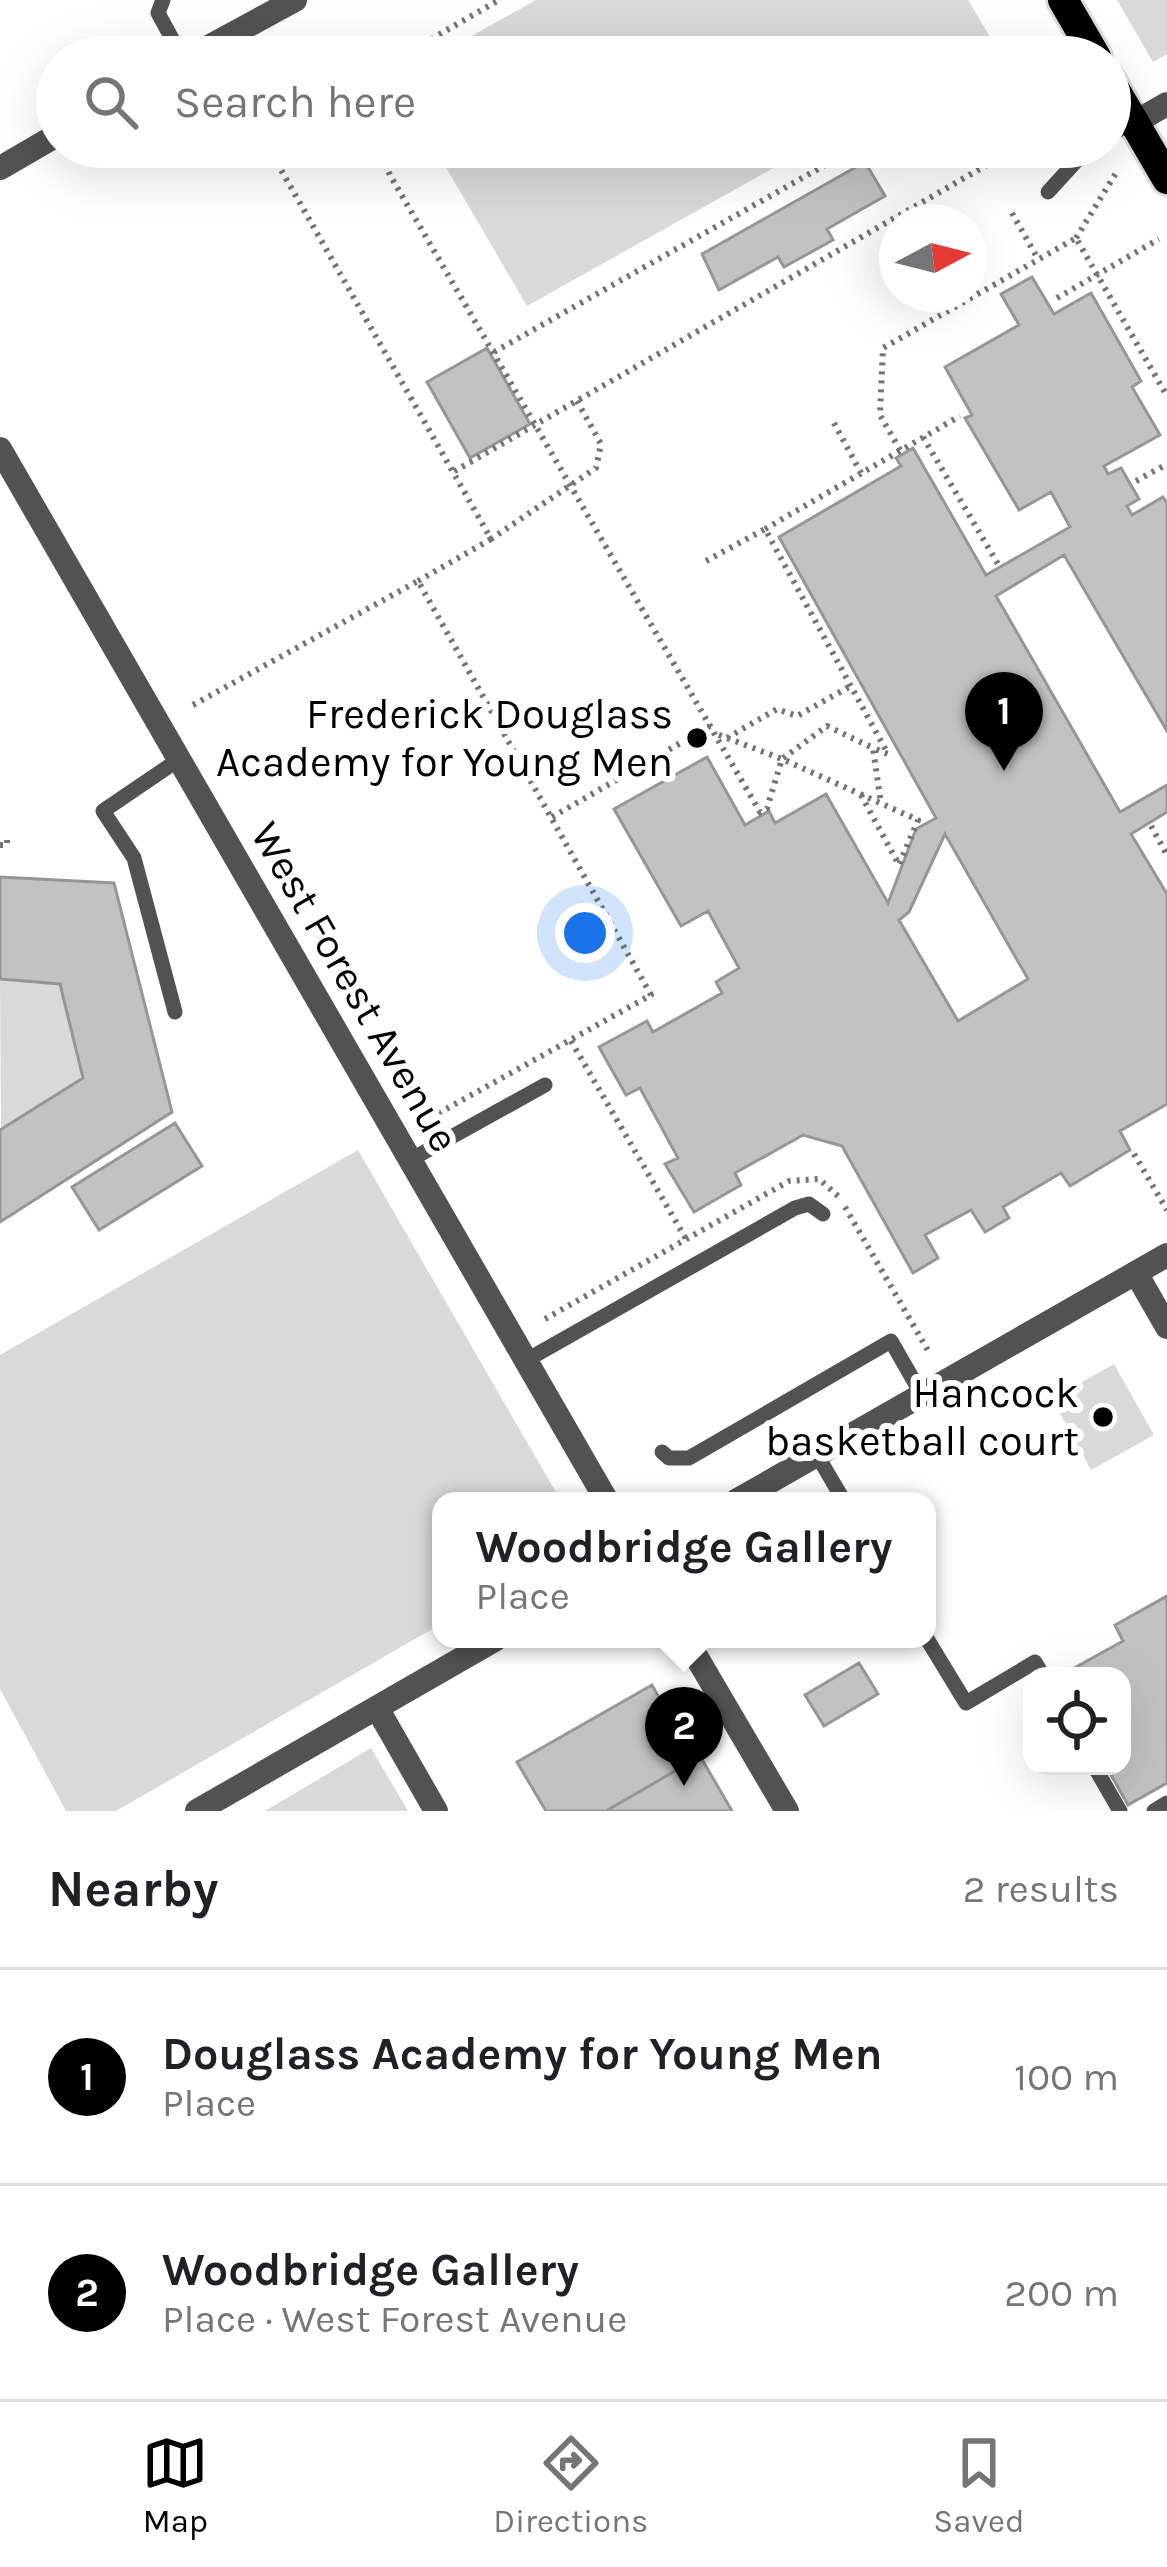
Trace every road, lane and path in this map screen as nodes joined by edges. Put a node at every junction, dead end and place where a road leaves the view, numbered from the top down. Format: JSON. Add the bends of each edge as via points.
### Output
{"nodes":[{"id":1,"x":163,"y":0,"type":"edge"},
{"id":2,"x":295,"y":0,"type":"edge"},
{"id":3,"x":499,"y":0,"type":"edge"},
{"id":4,"x":1064,"y":0,"type":"edge"},
{"id":5,"x":173,"y":36,"type":"edge"},
{"id":6,"x":226,"y":36,"type":"edge"},
{"id":7,"x":436,"y":36,"type":"edge"},
{"id":8,"x":1084,"y":36,"type":"edge"},
{"id":9,"x":1167,"y":104,"type":"edge"},
{"id":10,"x":1131,"y":124,"type":"edge"},
{"id":11,"x":1131,"y":139,"type":"edge"},
{"id":12,"x":36,"y":147,"type":"edge"},
{"id":13,"x":0,"y":168,"type":"edge"},
{"id":14,"x":280,"y":168,"type":"edge"},
{"id":15,"x":390,"y":168,"type":"edge"},
{"id":16,"x":820,"y":168,"type":"edge"},
{"id":17,"x":982,"y":168,"type":"edge"},
{"id":18,"x":1069,"y":168,"type":"edge"},
{"id":19,"x":1116,"y":173,"type":"dead end"},
{"id":20,"x":1167,"y":179,"type":"edge"},
{"id":21,"x":1048,"y":192,"type":"dead end"},
{"id":22,"x":1012,"y":213,"type":"dead end"},
{"id":23,"x":1076,"y":238,"type":"junction"},
{"id":24,"x":1159,"y":239,"type":"dead end"},
{"id":25,"x":1038,"y":259,"type":"junction"},
{"id":26,"x":1097,"y":275,"type":"junction"},
{"id":27,"x":1057,"y":298,"type":"dead end"},
{"id":28,"x":493,"y":352,"type":"junction"},
{"id":29,"x":1167,"y":397,"type":"edge"},
{"id":30,"x":577,"y":401,"type":"junction"},
{"id":31,"x":960,"y":416,"type":"dead end"},
{"id":32,"x":834,"y":423,"type":"dead end"},
{"id":33,"x":535,"y":425,"type":"junction"},
{"id":34,"x":923,"y":437,"type":"junction"},
{"id":35,"x":0,"y":449,"type":"edge"},
{"id":36,"x":900,"y":450,"type":"junction"},
{"id":37,"x":1167,"y":464,"type":"edge"},
{"id":38,"x":453,"y":472,"type":"junction"},
{"id":39,"x":861,"y":473,"type":"junction"},
{"id":40,"x":1136,"y":481,"type":"dead end"},
{"id":41,"x":571,"y":488,"type":"junction"},
{"id":42,"x":765,"y":529,"type":"junction"},
{"id":43,"x":491,"y":538,"type":"junction"},
{"id":44,"x":706,"y":561,"type":"dead end"},
{"id":45,"x":998,"y":564,"type":"dead end"},
{"id":46,"x":418,"y":581,"type":"junction"},
{"id":47,"x":849,"y":687,"type":"junction"},
{"id":48,"x":193,"y":705,"type":"dead end"},
{"id":49,"x":712,"y":729,"type":"junction"},
{"id":50,"x":727,"y":739,"type":"junction"},
{"id":51,"x":873,"y":748,"type":"junction"},
{"id":52,"x":782,"y":759,"type":"junction"},
{"id":53,"x":178,"y":760,"type":"junction"},
{"id":54,"x":861,"y":795,"type":"junction"},
{"id":55,"x":881,"y":804,"type":"junction"},
{"id":56,"x":551,"y":818,"type":"junction"},
{"id":57,"x":1151,"y":826,"type":"dead end"},
{"id":58,"x":1167,"y":855,"type":"edge"},
{"id":59,"x":175,"y":1012,"type":"dead end"},
{"id":60,"x":571,"y":1041,"type":"junction"},
{"id":61,"x":545,"y":1085,"type":"dead end"},
{"id":62,"x":430,"y":1118,"type":"dead end"},
{"id":63,"x":1134,"y":1154,"type":"dead end"},
{"id":64,"x":410,"y":1160,"type":"junction"},
{"id":65,"x":1167,"y":1210,"type":"edge"},
{"id":66,"x":823,"y":1214,"type":"dead end"},
{"id":67,"x":686,"y":1239,"type":"dead end"},
{"id":68,"x":1167,"y":1255,"type":"edge"},
{"id":69,"x":1136,"y":1273,"type":"junction"},
{"id":70,"x":1167,"y":1327,"type":"edge"},
{"id":71,"x":525,"y":1361,"type":"junction"},
{"id":72,"x":922,"y":1395,"type":"junction"},
{"id":73,"x":662,"y":1452,"type":"dead end"},
{"id":74,"x":817,"y":1455,"type":"junction"},
{"id":75,"x":602,"y":1492,"type":"edge"},
{"id":76,"x":752,"y":1492,"type":"edge"},
{"id":77,"x":839,"y":1492,"type":"edge"},
{"id":78,"x":480,"y":1648,"type":"edge"},
{"id":79,"x":691,"y":1648,"type":"edge"},
{"id":80,"x":932,"y":1648,"type":"edge"},
{"id":81,"x":1023,"y":1669,"type":"edge"},
{"id":82,"x":376,"y":1708,"type":"junction"},
{"id":83,"x":1099,"y":1775,"type":"edge"},
{"id":84,"x":1167,"y":1803,"type":"edge"},
{"id":85,"x":197,"y":1811,"type":"edge"},
{"id":86,"x":436,"y":1811,"type":"edge"},
{"id":87,"x":787,"y":1811,"type":"edge"},
{"id":88,"x":1120,"y":1811,"type":"edge"},
{"id":89,"x":1154,"y":1811,"type":"edge"}],
"edges":[{"from":1,"to":5,"type":"lane","via":[[158,13]]},
{"from":2,"to":6,"type":"street"},
{"from":3,"to":7,"type":"path"},
{"from":4,"to":8,"type":"main road"},
{"from":9,"to":10,"type":"street"},
{"from":11,"to":20,"type":"main road"},
{"from":12,"to":13,"type":"street"},
{"from":14,"to":38,"type":"path"},
{"from":15,"to":28,"type":"path"},
{"from":16,"to":28,"type":"path"},
{"from":17,"to":30,"type":"path"},
{"from":18,"to":21,"type":"lane"},
{"from":19,"to":23,"type":"path"},
{"from":22,"to":25,"type":"path"},
{"from":23,"to":25,"type":"path"},
{"from":23,"to":26,"type":"path"},
{"from":24,"to":26,"type":"path"},
{"from":25,"to":36,"type":"path","via":[[883,348],[880,415]]},
{"from":26,"to":27,"type":"path"},
{"from":26,"to":29,"type":"path"},
{"from":28,"to":33,"type":"path"},
{"from":30,"to":33,"type":"path"},
{"from":30,"to":41,"type":"path","via":[[601,444],[590,476]]},
{"from":31,"to":34,"type":"path"},
{"from":32,"to":39,"type":"path"},
{"from":33,"to":38,"type":"path"},
{"from":33,"to":41,"type":"path"},
{"from":34,"to":36,"type":"path"},
{"from":34,"to":45,"type":"path"},
{"from":35,"to":53,"type":"street","name":"West Forest Avenue"},
{"from":36,"to":39,"type":"path"},
{"from":37,"to":40,"type":"path"},
{"from":38,"to":43,"type":"path"},
{"from":39,"to":42,"type":"path"},
{"from":41,"to":43,"type":"path"},
{"from":41,"to":49,"type":"path"},
{"from":42,"to":44,"type":"path"},
{"from":42,"to":47,"type":"path"},
{"from":43,"to":46,"type":"path"},
{"from":46,"to":48,"type":"path"},
{"from":46,"to":56,"type":"path"},
{"from":47,"to":50,"type":"path","via":[[797,716],[776,709]]},
{"from":47,"to":51,"type":"path","via":[[888,754]]},
{"from":49,"to":50,"type":"path"},
{"from":49,"to":52,"type":"path","via":[[760,812]]},
{"from":49,"to":56,"type":"path"},
{"from":50,"to":52,"type":"path"},
{"from":51,"to":52,"type":"path","via":[[827,726]]},
{"from":51,"to":55,"type":"path"},
{"from":52,"to":54,"type":"path"},
{"from":53,"to":59,"type":"lane","via":[[103,811],[143,886]]},
{"from":53,"to":64,"type":"street","name":"West Forest Avenue"},
{"from":54,"to":55,"type":"path"},
{"from":54,"to":55,"type":"path","via":[[898,865],[918,820]]},
{"from":56,"to":60,"type":"path","via":[[651,995]]},
{"from":57,"to":58,"type":"path"},
{"from":60,"to":62,"type":"path"},
{"from":60,"to":67,"type":"path"},
{"from":61,"to":64,"type":"lane"},
{"from":63,"to":65,"type":"path"},
{"from":64,"to":71,"type":"street","name":"West Forest Avenue"},
{"from":66,"to":71,"type":"lane","via":[[809,1204],[795,1208]]},
{"from":68,"to":69,"type":"street"},
{"from":69,"to":70,"type":"street"},
{"from":69,"to":72,"type":"street"},
{"from":71,"to":75,"type":"street","name":"West Forest Avenue"},
{"from":72,"to":73,"type":"lane","via":[[891,1341],[689,1458]]},
{"from":72,"to":74,"type":"street"},
{"from":74,"to":76,"type":"street"},
{"from":74,"to":77,"type":"lane"},
{"from":78,"to":82,"type":"street"},
{"from":79,"to":87,"type":"street"},
{"from":80,"to":81,"type":"lane","via":[[966,1703]]},
{"from":82,"to":85,"type":"street"},
{"from":82,"to":86,"type":"street"},
{"from":83,"to":88,"type":"lane"},
{"from":84,"to":89,"type":"lane"}]}
